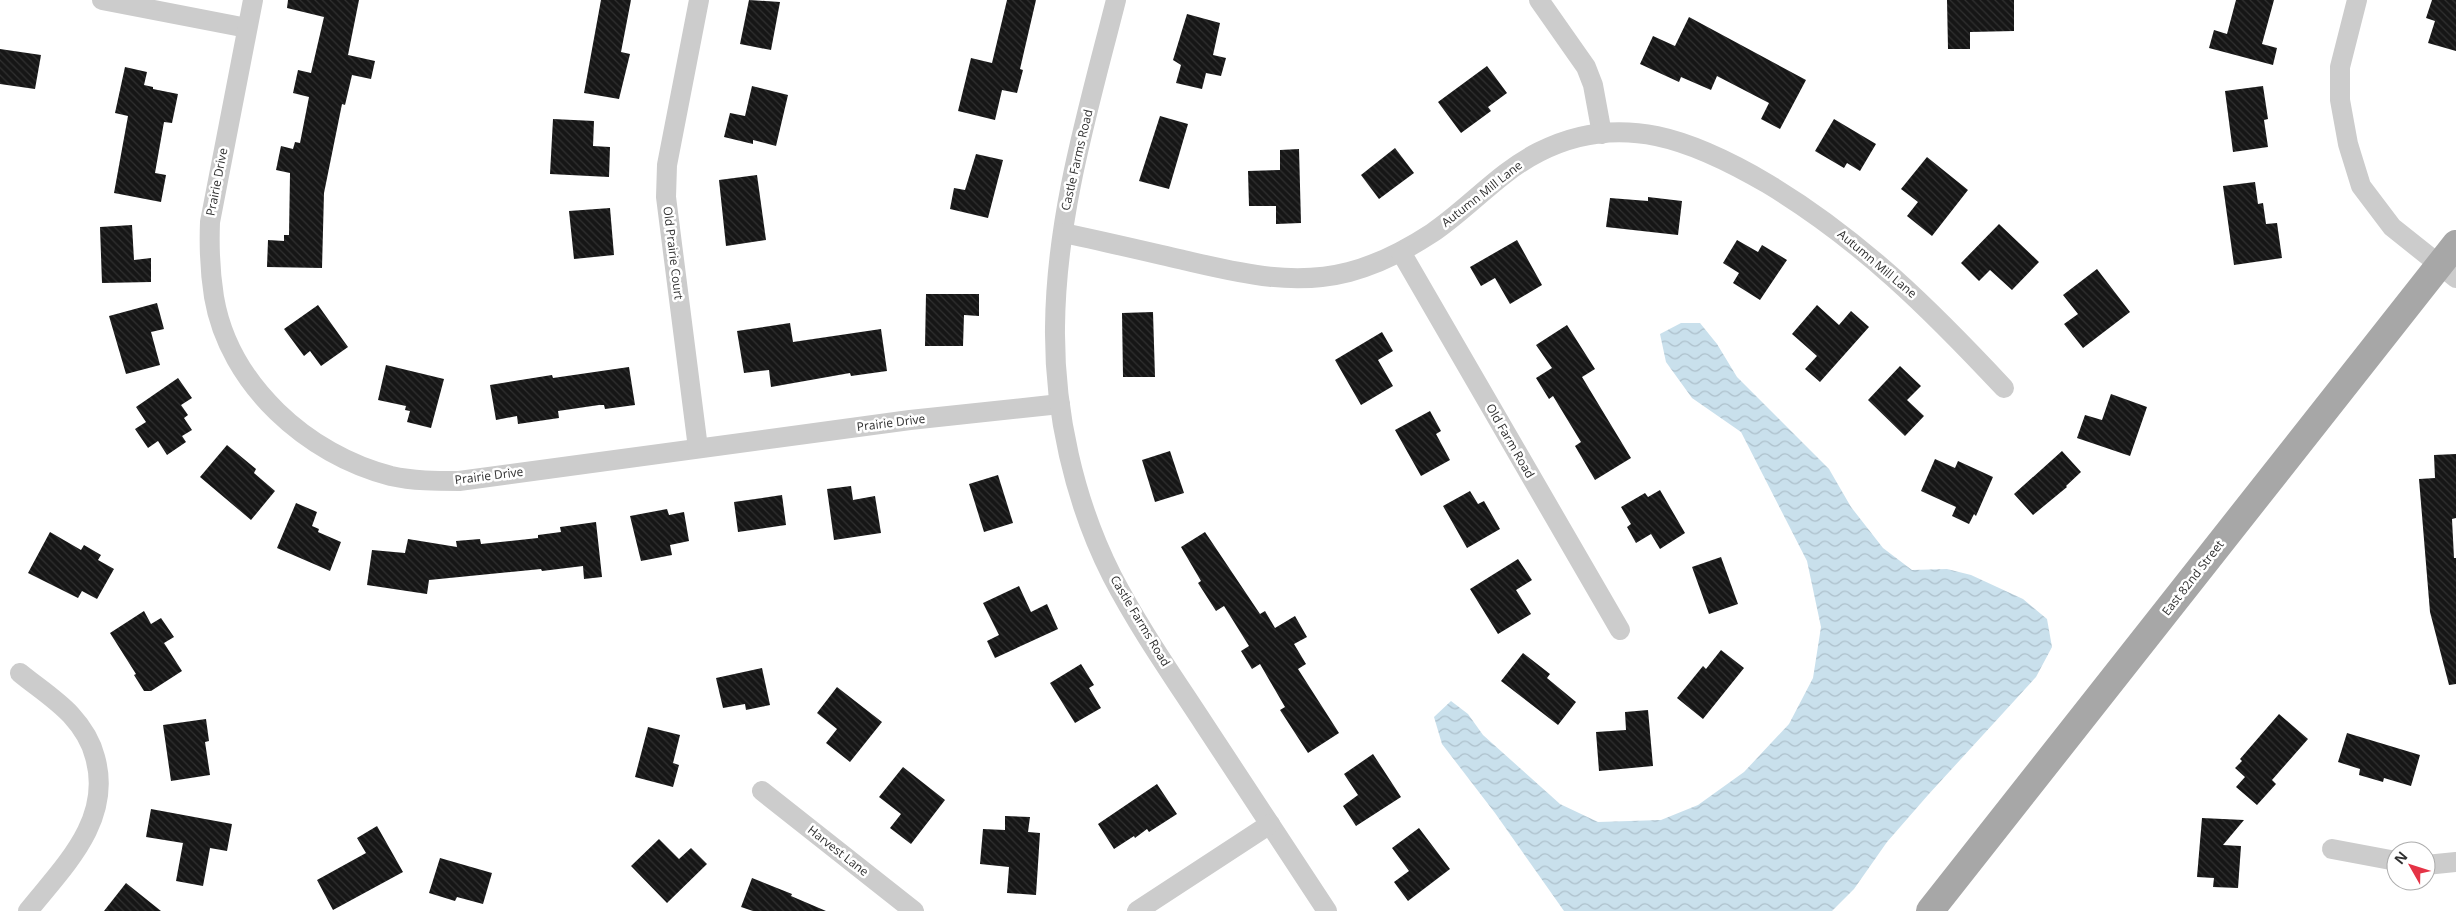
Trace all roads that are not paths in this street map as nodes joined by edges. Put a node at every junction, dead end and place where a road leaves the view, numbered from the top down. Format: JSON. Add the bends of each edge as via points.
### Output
{"nodes":[{"id":1,"x":102,"y":0,"type":"edge"},
{"id":2,"x":253,"y":0,"type":"edge"},
{"id":3,"x":699,"y":0,"type":"edge"},
{"id":4,"x":1116,"y":0,"type":"edge"},
{"id":5,"x":1539,"y":0,"type":"edge"},
{"id":6,"x":2356,"y":0,"type":"edge"},
{"id":7,"x":247,"y":28,"type":"junction"},
{"id":8,"x":1602,"y":134,"type":"junction"},
{"id":9,"x":1063,"y":232,"type":"junction"},
{"id":10,"x":1401,"y":252,"type":"junction"},
{"id":11,"x":2450,"y":262,"type":"edge"},
{"id":12,"x":2004,"y":388,"type":"dead end"},
{"id":13,"x":1060,"y":404,"type":"junction"},
{"id":14,"x":698,"y":448,"type":"junction"},
{"id":15,"x":1620,"y":630,"type":"dead end"},
{"id":16,"x":20,"y":673,"type":"dead end"},
{"id":17,"x":762,"y":791,"type":"dead end"},
{"id":18,"x":1270,"y":824,"type":"junction"},
{"id":19,"x":2332,"y":849,"type":"dead end"},
{"id":20,"x":2386,"y":859,"type":"edge"},
{"id":21,"x":2456,"y":862,"type":"edge"},
{"id":22,"x":2436,"y":863,"type":"edge"},
{"id":23,"x":28,"y":911,"type":"edge"},
{"id":24,"x":914,"y":911,"type":"edge"},
{"id":25,"x":1137,"y":911,"type":"edge"},
{"id":26,"x":1327,"y":911,"type":"edge"},
{"id":27,"x":1930,"y":911,"type":"edge"}],
"edges":[{"from":1,"to":7,"type":"street"},
{"from":2,"to":7,"type":"street","name":"Prairie Drive"},
{"from":3,"to":14,"type":"street","name":"Old Prairie Court","via":[[667,166],[666,197]]},
{"from":4,"to":9,"type":"street","name":"Castle Farms Road","via":[[1066,204]]},
{"from":5,"to":8,"type":"street","via":[[1588,71]]},
{"from":6,"to":11,"type":"street","via":[[2340,67],[2343,122],[2361,186],[2388,222]]},
{"from":7,"to":14,"type":"street","name":"Prairie Drive","via":[[212,211],[208,255],[214,299],[228,340],[256,388],[286,420],[312,441],[351,463],[393,476],[425,480],[459,481]]},
{"from":8,"to":10,"type":"street","name":"Autumn Mill Lane","via":[[1571,140],[1526,159],[1430,234]]},
{"from":8,"to":12,"type":"street","name":"Autumn Mill Lane","via":[[1633,132],[1686,142],[1785,194],[1840,232],[1891,274]]},
{"from":9,"to":10,"type":"street","name":"Autumn Mill Lane","via":[[1279,279],[1306,279],[1350,272]]},
{"from":9,"to":13,"type":"street","name":"Castle Farms Road","via":[[1055,324]]},
{"from":10,"to":15,"type":"street","name":"Old Farm Road"},
{"from":11,"to":27,"type":"main road","name":"East 82nd Street"},
{"from":13,"to":14,"type":"street","name":"Prairie Drive"},
{"from":13,"to":18,"type":"street","name":"Castle Farms Road","via":[[1079,492],[1108,567],[1141,628]]},
{"from":16,"to":23,"type":"street","via":[[64,708],[78,724],[94,753],[100,786],[97,808],[84,838]]},
{"from":17,"to":24,"type":"street","name":"Harvest Lane"},
{"from":18,"to":25,"type":"street"},
{"from":18,"to":26,"type":"street","name":"Castle Farms Road"},
{"from":19,"to":20,"type":"street"},
{"from":21,"to":22,"type":"street"}]}
